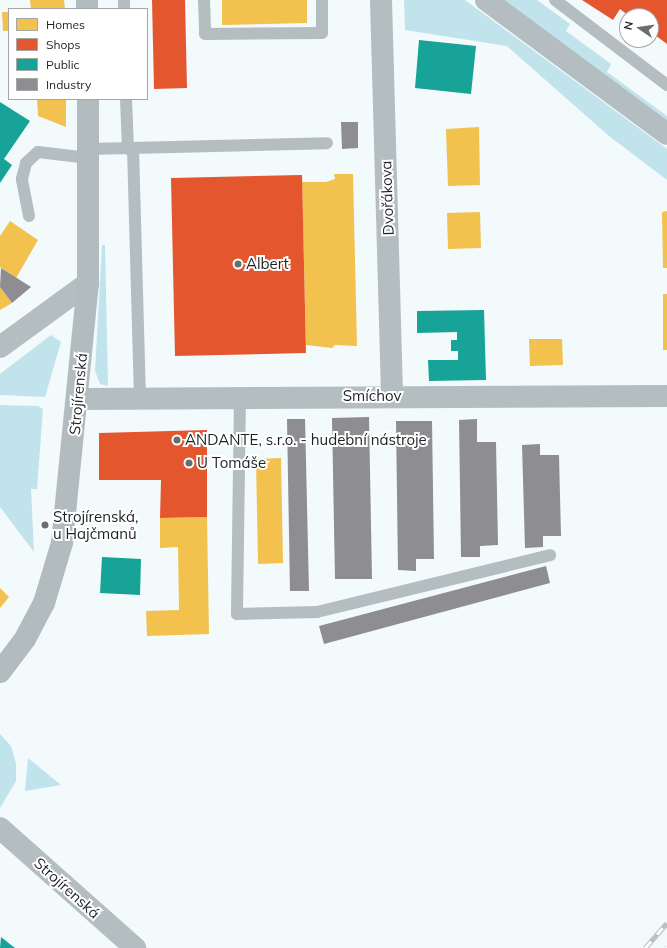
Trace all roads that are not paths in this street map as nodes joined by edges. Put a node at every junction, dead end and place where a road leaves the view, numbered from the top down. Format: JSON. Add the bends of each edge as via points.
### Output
{"nodes":[{"id":1,"x":204,"y":0,"type":"edge"},
{"id":2,"x":322,"y":0,"type":"edge"},
{"id":3,"x":381,"y":0,"type":"edge"},
{"id":4,"x":486,"y":0,"type":"edge"},
{"id":5,"x":555,"y":0,"type":"edge"},
{"id":6,"x":667,"y":85,"type":"edge"},
{"id":7,"x":88,"y":100,"type":"edge"},
{"id":8,"x":126,"y":100,"type":"edge"},
{"id":9,"x":667,"y":134,"type":"edge"},
{"id":10,"x":327,"y":143,"type":"dead end"},
{"id":11,"x":130,"y":149,"type":"junction"},
{"id":12,"x":89,"y":154,"type":"junction"},
{"id":13,"x":28,"y":216,"type":"dead end"},
{"id":14,"x":88,"y":283,"type":"junction"},
{"id":15,"x":0,"y":347,"type":"edge"},
{"id":16,"x":392,"y":395,"type":"junction"},
{"id":17,"x":240,"y":396,"type":"junction"},
{"id":18,"x":667,"y":396,"type":"edge"},
{"id":19,"x":140,"y":397,"type":"junction"},
{"id":20,"x":78,"y":399,"type":"junction"},
{"id":21,"x":550,"y":555,"type":"dead end"},
{"id":22,"x":0,"y":672,"type":"edge"},
{"id":23,"x":0,"y":828,"type":"edge"},
{"id":24,"x":135,"y":948,"type":"edge"}],
"edges":[{"from":1,"to":2,"type":"lane","via":[[205,34],[322,33]]},
{"from":3,"to":16,"type":"street","name":"Dvořákova"},
{"from":4,"to":9,"type":"street"},
{"from":5,"to":6,"type":"lane"},
{"from":7,"to":12,"type":"street","name":"Strojírenská"},
{"from":8,"to":11,"type":"lane"},
{"from":10,"to":11,"type":"lane"},
{"from":11,"to":12,"type":"lane"},
{"from":11,"to":19,"type":"lane"},
{"from":12,"to":13,"type":"lane","via":[[48,152],[34,155],[26,163],[22,179]]},
{"from":12,"to":14,"type":"street","name":"Strojírenská"},
{"from":14,"to":15,"type":"street"},
{"from":14,"to":20,"type":"street","name":"Strojírenská"},
{"from":16,"to":17,"type":"street","name":"Smíchov"},
{"from":16,"to":18,"type":"street","name":"Smíchov"},
{"from":17,"to":19,"type":"street","name":"Smíchov"},
{"from":17,"to":21,"type":"lane","via":[[237,614],[317,612]]},
{"from":19,"to":20,"type":"street","name":"Smíchov"},
{"from":20,"to":22,"type":"street","name":"Strojírenská","via":[[68,500],[55,570],[25,638]]},
{"from":23,"to":24,"type":"street","name":"Strojírenská"}]}
